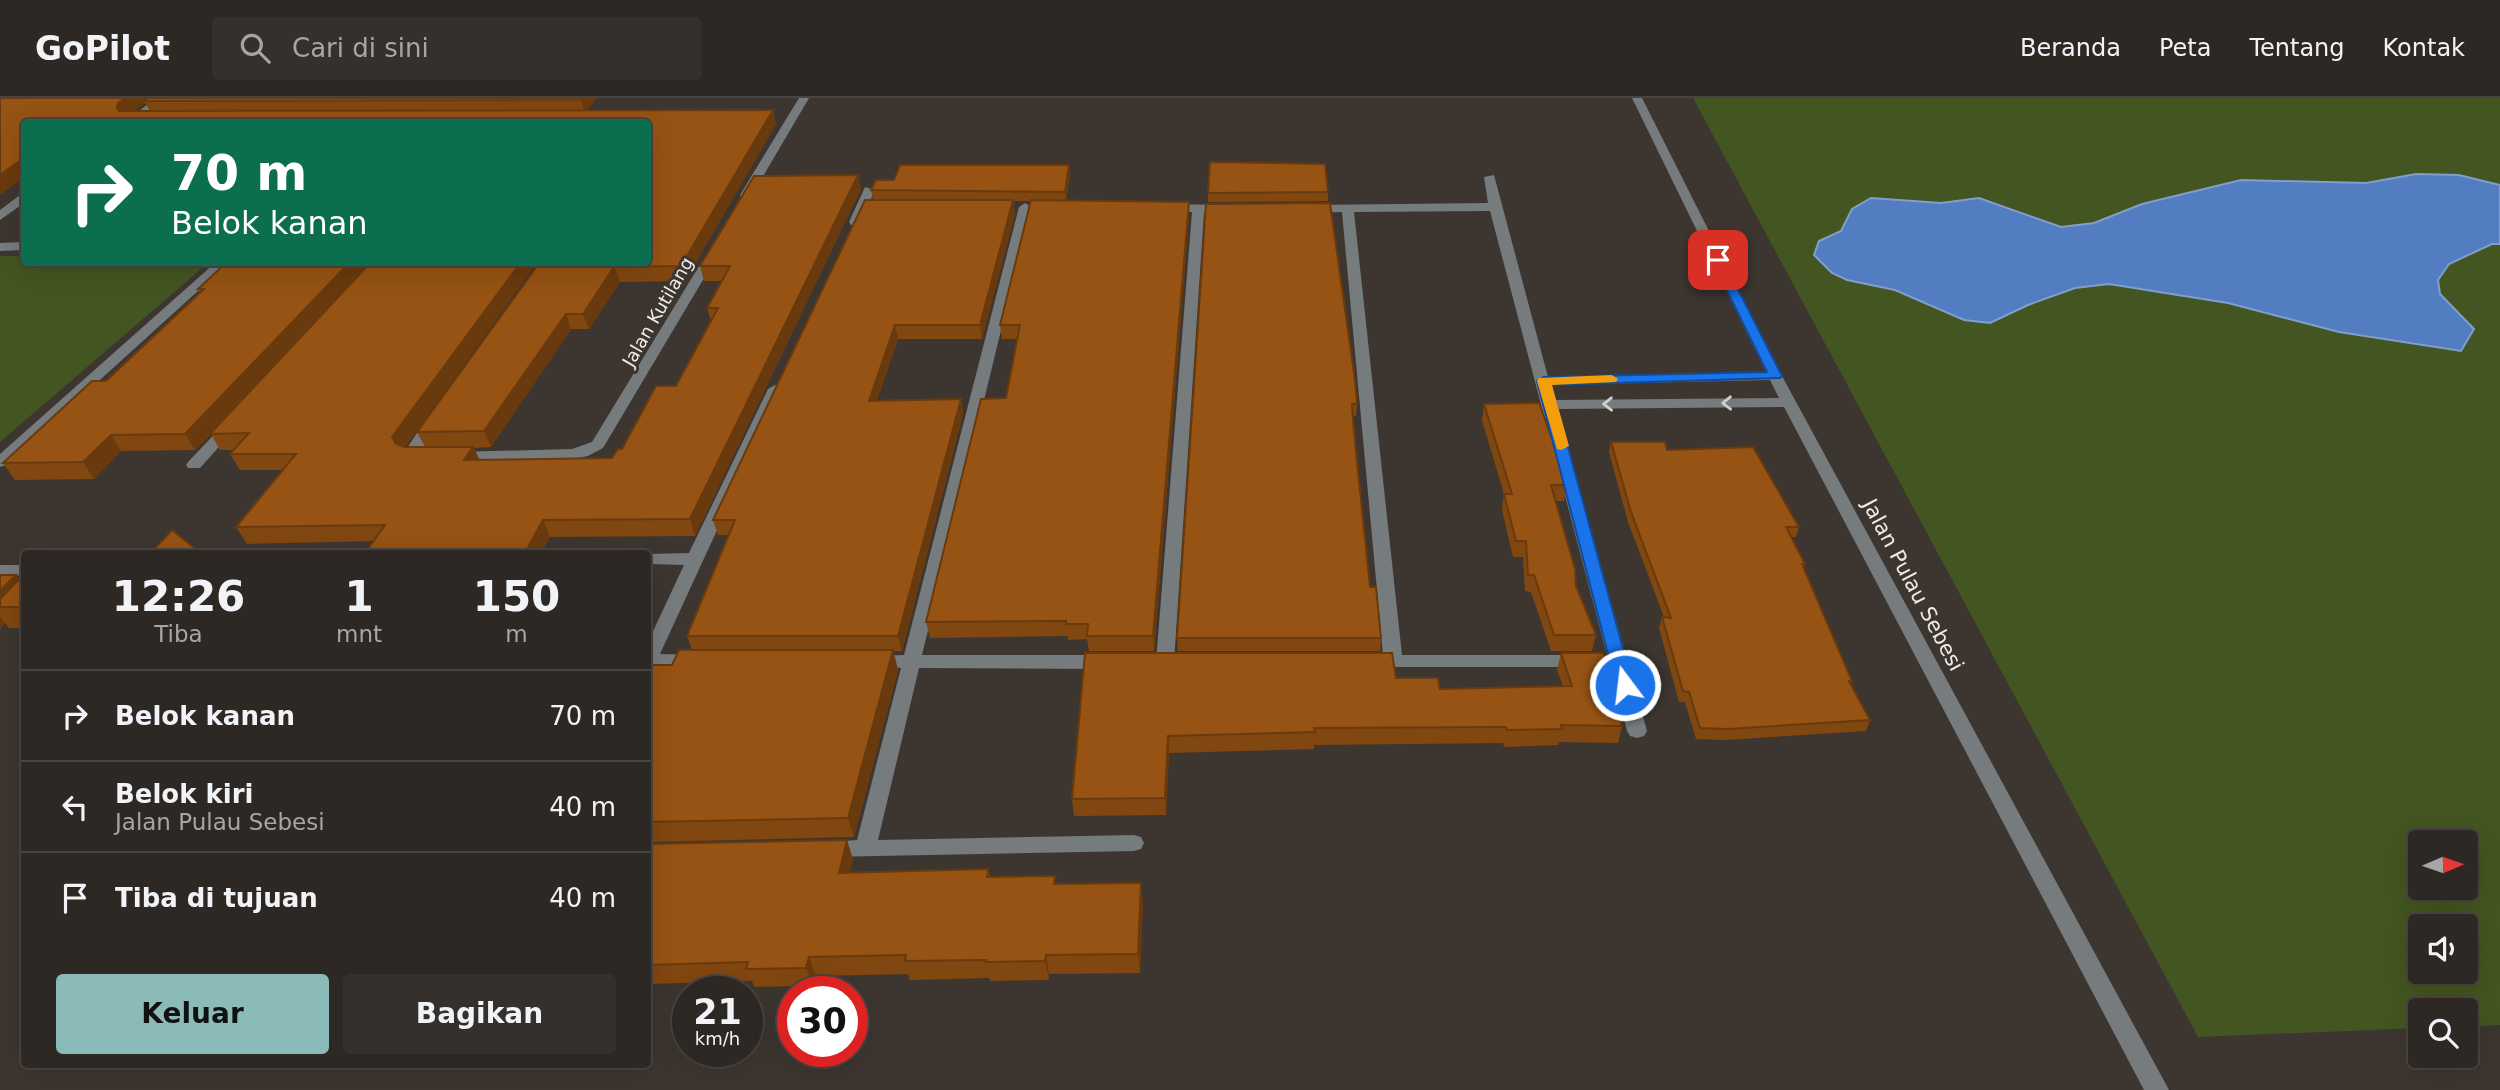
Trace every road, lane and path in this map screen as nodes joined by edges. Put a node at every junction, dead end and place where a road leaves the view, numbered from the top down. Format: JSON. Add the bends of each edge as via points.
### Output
{"nodes":[{"id":1,"x":163,"y":98,"type":"edge"},
{"id":2,"x":804,"y":98,"type":"edge"},
{"id":3,"x":1637,"y":98,"type":"edge"},
{"id":4,"x":134,"y":119,"type":"edge"},
{"id":5,"x":1490,"y":177,"type":"dead end"},
{"id":6,"x":869,"y":190,"type":"edge"},
{"id":7,"x":21,"y":200,"type":"edge"},
{"id":8,"x":1025,"y":207,"type":"dead end"},
{"id":9,"x":1495,"y":207,"type":"junction"},
{"id":10,"x":1158,"y":208,"type":"edge"},
{"id":11,"x":1348,"y":208,"type":"junction"},
{"id":12,"x":1198,"y":209,"type":"junction"},
{"id":13,"x":1239,"y":209,"type":"edge"},
{"id":14,"x":1293,"y":209,"type":"edge"},
{"id":15,"x":736,"y":213,"type":"edge"},
{"id":16,"x":0,"y":216,"type":"edge"},
{"id":17,"x":851,"y":231,"type":"edge"},
{"id":18,"x":722,"y":237,"type":"edge"},
{"id":19,"x":21,"y":246,"type":"edge"},
{"id":20,"x":0,"y":247,"type":"edge"},
{"id":21,"x":220,"y":266,"type":"edge"},
{"id":22,"x":785,"y":369,"type":"edge"},
{"id":23,"x":1775,"y":376,"type":"junction"},
{"id":24,"x":1544,"y":381,"type":"junction"},
{"id":25,"x":1790,"y":402,"type":"junction"},
{"id":26,"x":1551,"y":405,"type":"junction"},
{"id":27,"x":439,"y":412,"type":"edge"},
{"id":28,"x":242,"y":414,"type":"edge"},
{"id":29,"x":0,"y":462,"type":"edge"},
{"id":30,"x":194,"y":465,"type":"dead end"},
{"id":31,"x":651,"y":559,"type":"edge"},
{"id":32,"x":694,"y":559,"type":"junction"},
{"id":33,"x":21,"y":570,"type":"edge"},
{"id":34,"x":0,"y":571,"type":"edge"},
{"id":35,"x":651,"y":653,"type":"edge"},
{"id":36,"x":651,"y":660,"type":"edge"},
{"id":37,"x":718,"y":660,"type":"edge"},
{"id":38,"x":858,"y":661,"type":"edge"},
{"id":39,"x":914,"y":661,"type":"junction"},
{"id":40,"x":1353,"y":661,"type":"edge"},
{"id":41,"x":1393,"y":661,"type":"junction"},
{"id":42,"x":1618,"y":661,"type":"junction"},
{"id":43,"x":1123,"y":662,"type":"edge"},
{"id":44,"x":1165,"y":662,"type":"edge"},
{"id":45,"x":1637,"y":731,"type":"dead end"},
{"id":46,"x":1134,"y":843,"type":"dead end"},
{"id":47,"x":865,"y":848,"type":"junction"},
{"id":48,"x":811,"y":849,"type":"edge"},
{"id":49,"x":2157,"y":1090,"type":"edge"}],
"edges":[{"from":1,"to":4,"type":"street"},
{"from":2,"to":15,"type":"street","via":[[785,118]]},
{"from":3,"to":23,"type":"street","name":"Jalan Pulau Sebesi"},
{"from":5,"to":9,"type":"street"},
{"from":6,"to":17,"type":"street","via":[[870,206]]},
{"from":7,"to":16,"type":"street"},
{"from":8,"to":39,"type":"street"},
{"from":9,"to":11,"type":"street"},
{"from":9,"to":24,"type":"street"},
{"from":10,"to":12,"type":"street"},
{"from":11,"to":14,"type":"street"},
{"from":11,"to":41,"type":"street"},
{"from":12,"to":13,"type":"street"},
{"from":12,"to":44,"type":"street"},
{"from":18,"to":27,"type":"street","name":"Jalan Kutilang","via":[[603,439],[591,450],[412,457],[412,449]]},
{"from":19,"to":20,"type":"street"},
{"from":21,"to":29,"type":"street"},
{"from":22,"to":32,"type":"street"},
{"from":23,"to":24,"type":"street"},
{"from":23,"to":25,"type":"street","name":"Jalan Pulau Sebesi"},
{"from":24,"to":26,"type":"street"},
{"from":25,"to":26,"type":"street","one_way":true},
{"from":25,"to":49,"type":"street","name":"Jalan Pulau Sebesi"},
{"from":26,"to":42,"type":"street"},
{"from":28,"to":30,"type":"street"},
{"from":31,"to":32,"type":"street"},
{"from":32,"to":35,"type":"street"},
{"from":33,"to":34,"type":"street"},
{"from":36,"to":37,"type":"street"},
{"from":38,"to":39,"type":"street"},
{"from":39,"to":43,"type":"street"},
{"from":39,"to":47,"type":"street"},
{"from":40,"to":41,"type":"street"},
{"from":41,"to":42,"type":"street"},
{"from":42,"to":45,"type":"street"},
{"from":46,"to":47,"type":"street"},
{"from":47,"to":48,"type":"street"}]}
